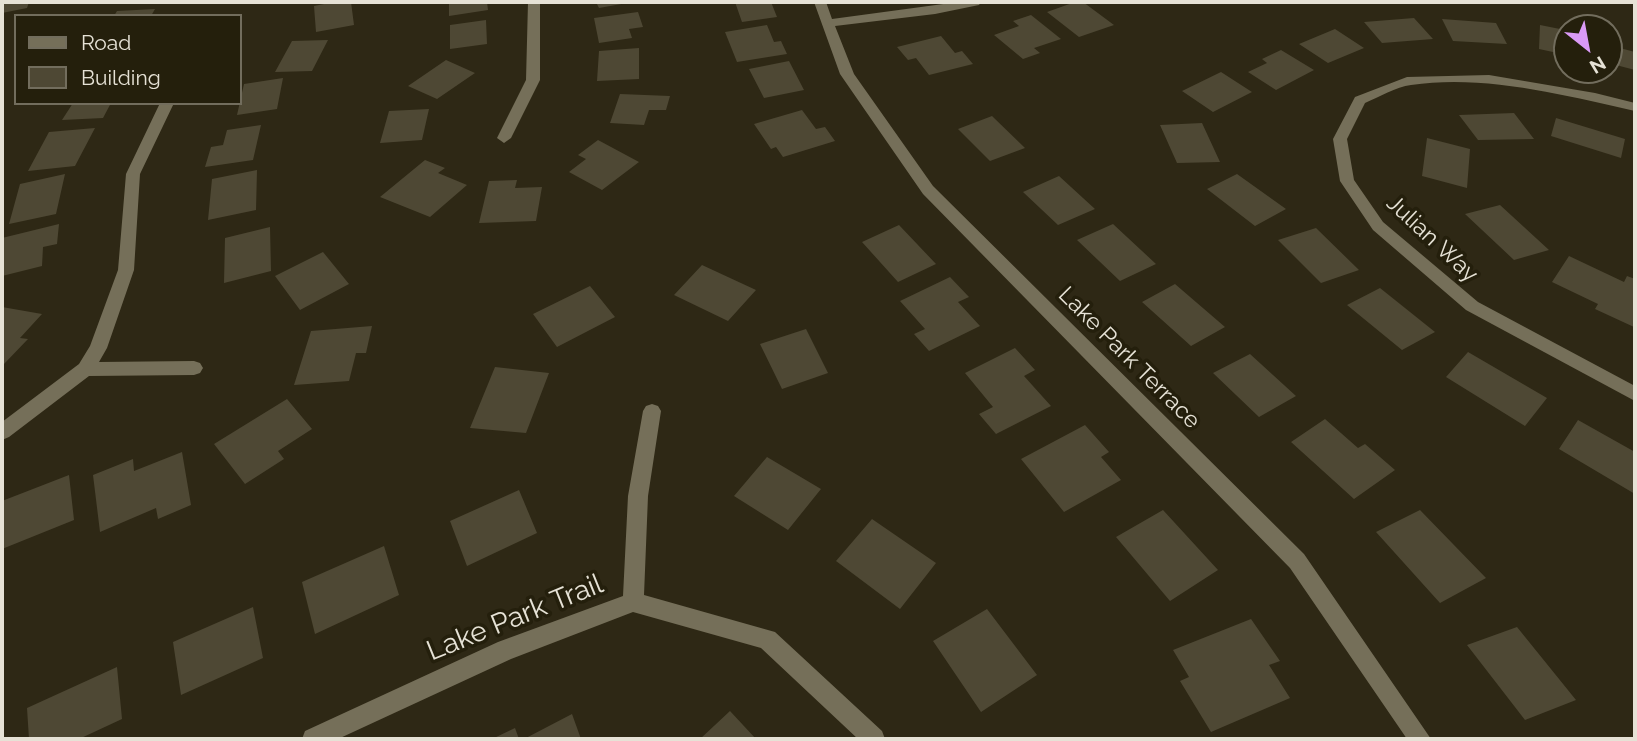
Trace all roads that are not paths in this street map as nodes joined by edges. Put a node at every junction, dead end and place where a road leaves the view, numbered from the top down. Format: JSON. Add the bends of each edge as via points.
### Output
{"nodes":[{"id":1,"x":534,"y":2,"type":"edge"},
{"id":2,"x":820,"y":2,"type":"edge"},
{"id":3,"x":975,"y":2,"type":"edge"},
{"id":4,"x":828,"y":23,"type":"junction"},
{"id":5,"x":166,"y":105,"type":"edge"},
{"id":6,"x":1635,"y":107,"type":"edge"},
{"id":7,"x":504,"y":138,"type":"dead end"},
{"id":8,"x":194,"y":368,"type":"dead end"},
{"id":9,"x":85,"y":369,"type":"junction"},
{"id":10,"x":1635,"y":394,"type":"edge"},
{"id":11,"x":652,"y":411,"type":"dead end"},
{"id":12,"x":2,"y":432,"type":"edge"},
{"id":13,"x":632,"y":602,"type":"junction"},
{"id":14,"x":313,"y":739,"type":"edge"},
{"id":15,"x":874,"y":739,"type":"edge"},
{"id":16,"x":1420,"y":739,"type":"edge"}],
"edges":[{"from":1,"to":7,"type":"street","via":[[533,80]]},
{"from":2,"to":4,"type":"street","name":"Lake Park Terrace"},
{"from":3,"to":4,"type":"street"},
{"from":4,"to":16,"type":"street","name":"Lake Park Terrace","via":[[847,74],[928,190],[1297,561]]},
{"from":5,"to":9,"type":"street","via":[[133,174],[126,270],[98,348]]},
{"from":6,"to":10,"type":"street","name":"Julian Way","via":[[1489,79],[1407,81],[1360,100],[1340,139],[1347,181],[1378,226],[1472,306]]},
{"from":8,"to":9,"type":"street"},
{"from":9,"to":12,"type":"street"},
{"from":11,"to":13,"type":"street","via":[[638,496]]},
{"from":13,"to":14,"type":"street","name":"Lake Park Trail","via":[[506,650]]},
{"from":13,"to":15,"type":"street","name":"Lake Park Trail","via":[[767,639]]}]}
